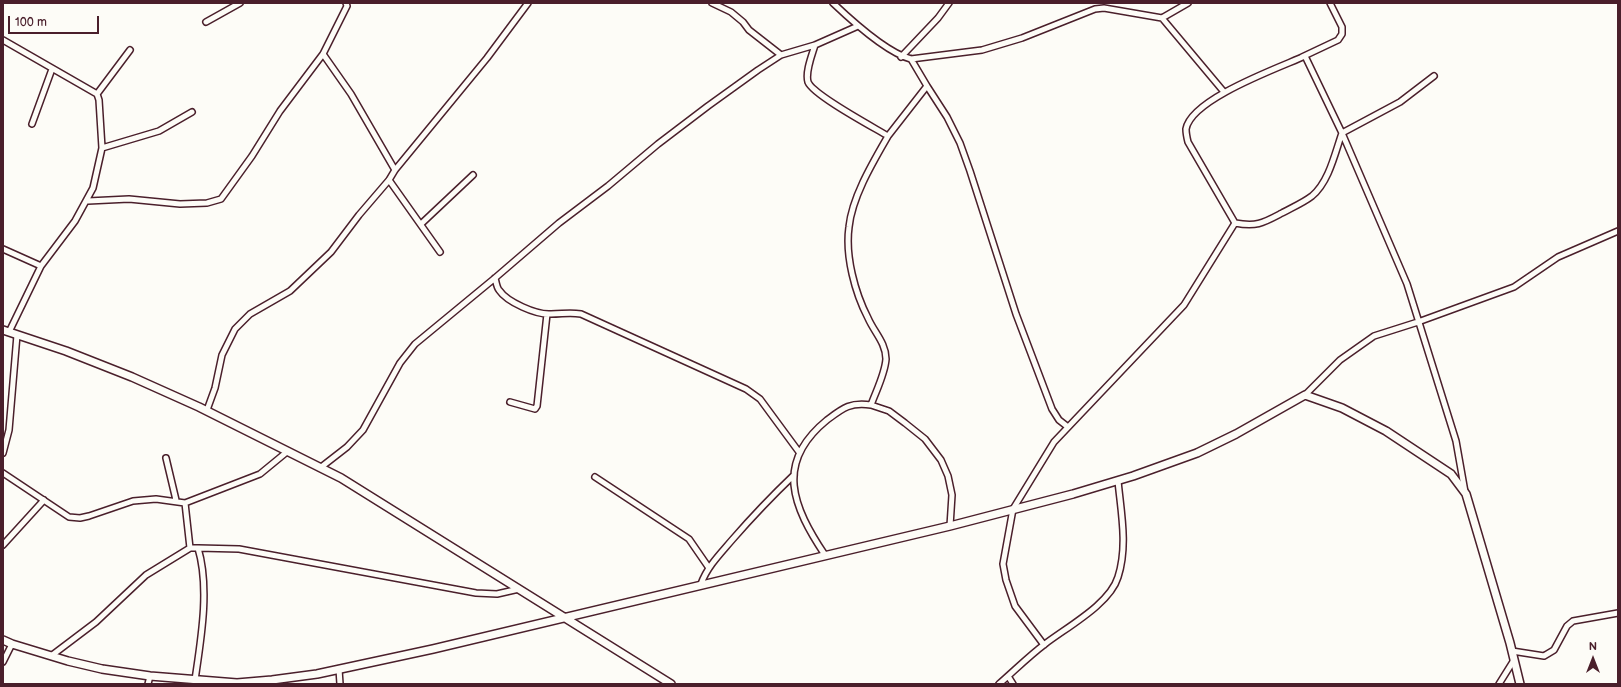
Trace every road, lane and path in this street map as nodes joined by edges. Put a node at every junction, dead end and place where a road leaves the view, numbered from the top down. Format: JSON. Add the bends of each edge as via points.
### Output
{"nodes":[{"id":1,"x":240,"y":3,"type":"edge"},
{"id":2,"x":346,"y":3,"type":"edge"},
{"id":3,"x":528,"y":3,"type":"edge"},
{"id":4,"x":712,"y":3,"type":"edge"},
{"id":5,"x":833,"y":3,"type":"edge"},
{"id":6,"x":949,"y":3,"type":"edge"},
{"id":7,"x":1188,"y":3,"type":"edge"},
{"id":8,"x":1330,"y":3,"type":"edge"},
{"id":9,"x":1162,"y":18,"type":"junction"},
{"id":10,"x":206,"y":22,"type":"dead end"},
{"id":11,"x":858,"y":26,"type":"junction"},
{"id":12,"x":3,"y":40,"type":"edge"},
{"id":13,"x":815,"y":45,"type":"junction"},
{"id":14,"x":130,"y":50,"type":"dead end"},
{"id":15,"x":323,"y":54,"type":"junction"},
{"id":16,"x":781,"y":55,"type":"junction"},
{"id":17,"x":901,"y":57,"type":"junction"},
{"id":18,"x":1302,"y":58,"type":"junction"},
{"id":19,"x":912,"y":59,"type":"junction"},
{"id":20,"x":52,"y":69,"type":"junction"},
{"id":21,"x":1434,"y":76,"type":"dead end"},
{"id":22,"x":927,"y":86,"type":"junction"},
{"id":23,"x":1224,"y":92,"type":"junction"},
{"id":24,"x":97,"y":94,"type":"junction"},
{"id":25,"x":192,"y":112,"type":"dead end"},
{"id":26,"x":32,"y":124,"type":"dead end"},
{"id":27,"x":1342,"y":133,"type":"junction"},
{"id":28,"x":888,"y":136,"type":"junction"},
{"id":29,"x":102,"y":148,"type":"junction"},
{"id":30,"x":395,"y":170,"type":"junction"},
{"id":31,"x":474,"y":175,"type":"dead end"},
{"id":32,"x":389,"y":180,"type":"junction"},
{"id":33,"x":88,"y":201,"type":"junction"},
{"id":34,"x":1235,"y":223,"type":"junction"},
{"id":35,"x":421,"y":224,"type":"junction"},
{"id":36,"x":1618,"y":231,"type":"edge"},
{"id":37,"x":3,"y":249,"type":"edge"},
{"id":38,"x":440,"y":252,"type":"dead end"},
{"id":39,"x":41,"y":266,"type":"junction"},
{"id":40,"x":496,"y":278,"type":"junction"},
{"id":41,"x":547,"y":314,"type":"junction"},
{"id":42,"x":1418,"y":322,"type":"junction"},
{"id":43,"x":6,"y":331,"type":"edge"},
{"id":44,"x":17,"y":335,"type":"junction"},
{"id":45,"x":1305,"y":395,"type":"junction"},
{"id":46,"x":510,"y":402,"type":"dead end"},
{"id":47,"x":871,"y":405,"type":"junction"},
{"id":48,"x":207,"y":410,"type":"junction"},
{"id":49,"x":1068,"y":427,"type":"junction"},
{"id":50,"x":288,"y":451,"type":"junction"},
{"id":51,"x":799,"y":452,"type":"junction"},
{"id":52,"x":3,"y":453,"type":"edge"},
{"id":53,"x":166,"y":458,"type":"dead end"},
{"id":54,"x":320,"y":468,"type":"junction"},
{"id":55,"x":3,"y":473,"type":"edge"},
{"id":56,"x":794,"y":475,"type":"junction"},
{"id":57,"x":594,"y":477,"type":"dead end"},
{"id":58,"x":1118,"y":481,"type":"junction"},
{"id":59,"x":1466,"y":494,"type":"junction"},
{"id":60,"x":44,"y":500,"type":"junction"},
{"id":61,"x":176,"y":500,"type":"junction"},
{"id":62,"x":185,"y":503,"type":"junction"},
{"id":63,"x":1013,"y":510,"type":"junction"},
{"id":64,"x":950,"y":526,"type":"junction"},
{"id":65,"x":3,"y":545,"type":"edge"},
{"id":66,"x":190,"y":548,"type":"junction"},
{"id":67,"x":198,"y":548,"type":"junction"},
{"id":68,"x":825,"y":555,"type":"junction"},
{"id":69,"x":709,"y":568,"type":"junction"},
{"id":70,"x":701,"y":584,"type":"junction"},
{"id":71,"x":519,"y":589,"type":"junction"},
{"id":72,"x":1618,"y":613,"type":"edge"},
{"id":73,"x":564,"y":617,"type":"junction"},
{"id":74,"x":3,"y":640,"type":"edge"},
{"id":75,"x":12,"y":644,"type":"junction"},
{"id":76,"x":1044,"y":645,"type":"junction"},
{"id":77,"x":1512,"y":651,"type":"junction"},
{"id":78,"x":51,"y":656,"type":"junction"},
{"id":79,"x":4,"y":660,"type":"edge"},
{"id":80,"x":1514,"y":660,"type":"junction"},
{"id":81,"x":339,"y":669,"type":"junction"},
{"id":82,"x":150,"y":676,"type":"junction"},
{"id":83,"x":1008,"y":676,"type":"junction"},
{"id":84,"x":195,"y":680,"type":"junction"},
{"id":85,"x":148,"y":684,"type":"edge"},
{"id":86,"x":340,"y":684,"type":"edge"},
{"id":87,"x":671,"y":684,"type":"edge"},
{"id":88,"x":999,"y":684,"type":"edge"},
{"id":89,"x":1014,"y":684,"type":"edge"},
{"id":90,"x":1500,"y":684,"type":"edge"},
{"id":91,"x":1520,"y":684,"type":"edge"}],
"edges":[{"from":1,"to":10,"type":"street"},
{"from":2,"to":15,"type":"street","via":[[347,6]]},
{"from":3,"to":30,"type":"street","via":[[487,58]]},
{"from":4,"to":16,"type":"street","via":[[731,12]]},
{"from":5,"to":11,"type":"street"},
{"from":6,"to":17,"type":"street"},
{"from":7,"to":9,"type":"street"},
{"from":8,"to":18,"type":"street","via":[[1342,27],[1342,34],[1338,40]]},
{"from":9,"to":19,"type":"street","via":[[1104,8],[1095,9],[1022,38],[982,50]]},
{"from":9,"to":23,"type":"street"},
{"from":11,"to":13,"type":"street"},
{"from":11,"to":17,"type":"street"},
{"from":12,"to":20,"type":"street"},
{"from":13,"to":16,"type":"street"},
{"from":13,"to":28,"type":"street","via":[[808,82],[816,92]]},
{"from":14,"to":24,"type":"street"},
{"from":15,"to":30,"type":"street","via":[[351,94]]},
{"from":15,"to":33,"type":"street","via":[[280,111],[221,199],[206,203],[180,204],[129,200]]},
{"from":16,"to":40,"type":"street","via":[[658,144],[558,223]]},
{"from":17,"to":19,"type":"street"},
{"from":18,"to":23,"type":"street"},
{"from":18,"to":27,"type":"street","via":[[1305,56]]},
{"from":19,"to":22,"type":"street"},
{"from":20,"to":24,"type":"street"},
{"from":20,"to":26,"type":"street"},
{"from":21,"to":27,"type":"street","via":[[1400,102]]},
{"from":22,"to":28,"type":"street"},
{"from":22,"to":49,"type":"street","via":[[947,116],[960,143],[1016,314],[1052,409],[1059,420]]},
{"from":23,"to":34,"type":"street","via":[[1200,109],[1186,129],[1188,142]]},
{"from":24,"to":29,"type":"street"},
{"from":25,"to":29,"type":"street","via":[[159,131]]},
{"from":27,"to":34,"type":"street","via":[[1330,166],[1319,188],[1311,197],[1263,222],[1250,226]]},
{"from":27,"to":42,"type":"street","via":[[1407,284]]},
{"from":28,"to":47,"type":"street","via":[[868,171],[848,227],[856,294],[884,346],[886,360]]},
{"from":29,"to":33,"type":"street"},
{"from":30,"to":32,"type":"street"},
{"from":31,"to":35,"type":"street"},
{"from":32,"to":35,"type":"street"},
{"from":32,"to":48,"type":"street","via":[[331,252],[290,291],[250,314],[235,329],[222,355]]},
{"from":33,"to":39,"type":"street"},
{"from":34,"to":49,"type":"street","via":[[1184,305]]},
{"from":35,"to":38,"type":"street"},
{"from":36,"to":42,"type":"street","via":[[1558,257],[1514,287]]},
{"from":37,"to":39,"type":"street"},
{"from":39,"to":43,"type":"street"},
{"from":40,"to":41,"type":"street","via":[[498,290],[515,304]]},
{"from":40,"to":54,"type":"street","via":[[415,344],[400,363],[363,430],[347,447]]},
{"from":41,"to":46,"type":"street","via":[[537,406],[535,409]]},
{"from":41,"to":51,"type":"street","via":[[582,314],[746,389],[760,399]]},
{"from":42,"to":45,"type":"street","via":[[1374,336],[1340,360]]},
{"from":42,"to":59,"type":"street","via":[[1456,441]]},
{"from":43,"to":44,"type":"street"},
{"from":44,"to":48,"type":"street","via":[[132,377]]},
{"from":44,"to":52,"type":"street","via":[[10,430]]},
{"from":45,"to":58,"type":"street","via":[[1197,453]]},
{"from":45,"to":59,"type":"street","via":[[1342,408],[1386,431],[1451,474]]},
{"from":47,"to":51,"type":"street","via":[[858,403],[843,408],[817,428]]},
{"from":47,"to":64,"type":"street","via":[[889,410],[906,423],[925,439],[941,460],[952,495]]},
{"from":48,"to":50,"type":"street"},
{"from":49,"to":63,"type":"street","via":[[1054,442]]},
{"from":50,"to":54,"type":"street"},
{"from":50,"to":62,"type":"street","via":[[260,474]]},
{"from":51,"to":56,"type":"street"},
{"from":53,"to":61,"type":"street"},
{"from":54,"to":71,"type":"street","via":[[341,478]]},
{"from":55,"to":60,"type":"street"},
{"from":56,"to":68,"type":"street","via":[[798,508]]},
{"from":56,"to":69,"type":"street","via":[[768,499]]},
{"from":57,"to":69,"type":"street","via":[[689,539]]},
{"from":58,"to":63,"type":"street"},
{"from":58,"to":76,"type":"street","via":[[1124,547],[1118,578],[1111,592],[1094,608]]},
{"from":59,"to":77,"type":"street"},
{"from":60,"to":61,"type":"street","via":[[70,517],[80,518],[133,501]]},
{"from":60,"to":65,"type":"street"},
{"from":61,"to":62,"type":"street"},
{"from":62,"to":66,"type":"street"},
{"from":63,"to":64,"type":"street"},
{"from":63,"to":76,"type":"street","via":[[1003,564],[1006,580],[1015,606]]},
{"from":64,"to":68,"type":"street"},
{"from":66,"to":67,"type":"street"},
{"from":66,"to":78,"type":"street","via":[[146,575],[96,622]]},
{"from":67,"to":71,"type":"street","via":[[239,549],[476,593],[497,594]]},
{"from":67,"to":84,"type":"street","via":[[204,575],[204,590]]},
{"from":68,"to":70,"type":"street"},
{"from":69,"to":70,"type":"street"},
{"from":70,"to":73,"type":"street"},
{"from":71,"to":73,"type":"street"},
{"from":72,"to":77,"type":"street","via":[[1573,621],[1567,626],[1554,650],[1544,656]]},
{"from":73,"to":81,"type":"street"},
{"from":73,"to":87,"type":"street"},
{"from":74,"to":75,"type":"street"},
{"from":75,"to":78,"type":"street"},
{"from":75,"to":79,"type":"street"},
{"from":76,"to":83,"type":"street"},
{"from":77,"to":80,"type":"street"},
{"from":78,"to":82,"type":"street","via":[[102,669]]},
{"from":80,"to":90,"type":"street"},
{"from":80,"to":91,"type":"street"},
{"from":81,"to":84,"type":"street","via":[[272,680]]},
{"from":81,"to":86,"type":"street"},
{"from":82,"to":84,"type":"street"},
{"from":82,"to":85,"type":"street"},
{"from":83,"to":88,"type":"street"},
{"from":83,"to":89,"type":"street"}]}
